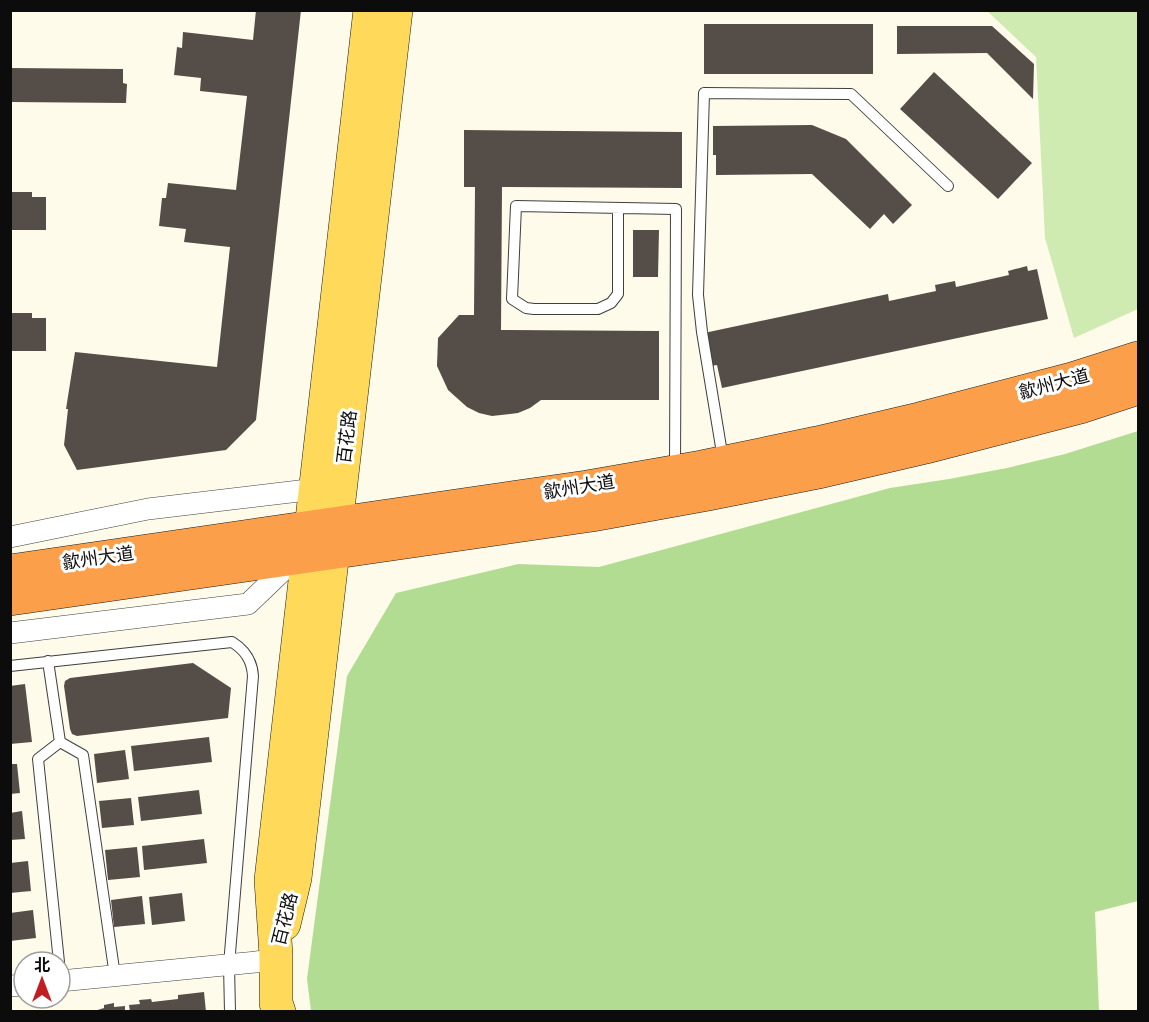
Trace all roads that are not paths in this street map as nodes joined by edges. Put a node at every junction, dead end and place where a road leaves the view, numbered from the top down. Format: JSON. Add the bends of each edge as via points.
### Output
{"nodes":[{"id":1,"x":370,"y":10,"type":"edge"},
{"id":2,"x":396,"y":10,"type":"edge"},
{"id":3,"x":948,"y":186,"type":"dead end"},
{"id":4,"x":618,"y":208,"type":"junction"},
{"id":5,"x":1138,"y":358,"type":"edge"},
{"id":6,"x":1138,"y":388,"type":"edge"},
{"id":7,"x":724,"y":462,"type":"junction"},
{"id":8,"x":675,"y":472,"type":"junction"},
{"id":9,"x":316,"y":489,"type":"junction"},
{"id":10,"x":10,"y":537,"type":"edge"},
{"id":11,"x":317,"y":543,"type":"junction"},
{"id":12,"x":10,"y":571,"type":"edge"},
{"id":13,"x":10,"y":599,"type":"edge"},
{"id":14,"x":10,"y":633,"type":"edge"},
{"id":15,"x":48,"y":661,"type":"junction"},
{"id":16,"x":10,"y":666,"type":"edge"},
{"id":17,"x":60,"y":742,"type":"junction"},
{"id":18,"x":58,"y":950,"type":"edge"},
{"id":19,"x":276,"y":958,"type":"junction"},
{"id":20,"x":229,"y":965,"type":"junction"},
{"id":21,"x":72,"y":974,"type":"edge"},
{"id":22,"x":115,"y":976,"type":"junction"},
{"id":23,"x":230,"y":1011,"type":"edge"},
{"id":24,"x":279,"y":1011,"type":"edge"}],
"edges":[{"from":1,"to":9,"type":"main road","name":"百花路"},
{"from":2,"to":11,"type":"main road","name":"百花路"},
{"from":3,"to":7,"type":"lane","via":[[851,94],[704,93],[698,295]]},
{"from":4,"to":4,"type":"lane","via":[[516,206],[512,299],[534,309],[598,309],[611,303],[618,294]]},
{"from":4,"to":8,"type":"lane","via":[[676,209]]},
{"from":5,"to":7,"type":"highway","name":"歙州大道","via":[[919,419]]},
{"from":6,"to":11,"type":"highway","name":"歙州大道","via":[[959,438],[811,473],[592,515]]},
{"from":7,"to":8,"type":"highway","name":"歙州大道"},
{"from":8,"to":11,"type":"highway","name":"歙州大道"},
{"from":9,"to":10,"type":"street","via":[[148,510]]},
{"from":9,"to":11,"type":"main road","name":"百花路"},
{"from":11,"to":12,"type":"highway","name":"歙州大道"},
{"from":11,"to":13,"type":"highway","name":"歙州大道"},
{"from":11,"to":14,"type":"street","via":[[248,604]]},
{"from":11,"to":19,"type":"main road","name":"百花路","via":[[271,880]]},
{"from":15,"to":16,"type":"lane"},
{"from":15,"to":17,"type":"lane"},
{"from":15,"to":20,"type":"lane","via":[[232,642],[246,653],[254,676]]},
{"from":17,"to":18,"type":"lane","via":[[38,759]]},
{"from":17,"to":22,"type":"lane","via":[[83,755]]},
{"from":19,"to":20,"type":"street"},
{"from":19,"to":24,"type":"main road","name":"百花路"},
{"from":20,"to":22,"type":"street"},
{"from":20,"to":23,"type":"lane"},
{"from":21,"to":22,"type":"street"}]}
